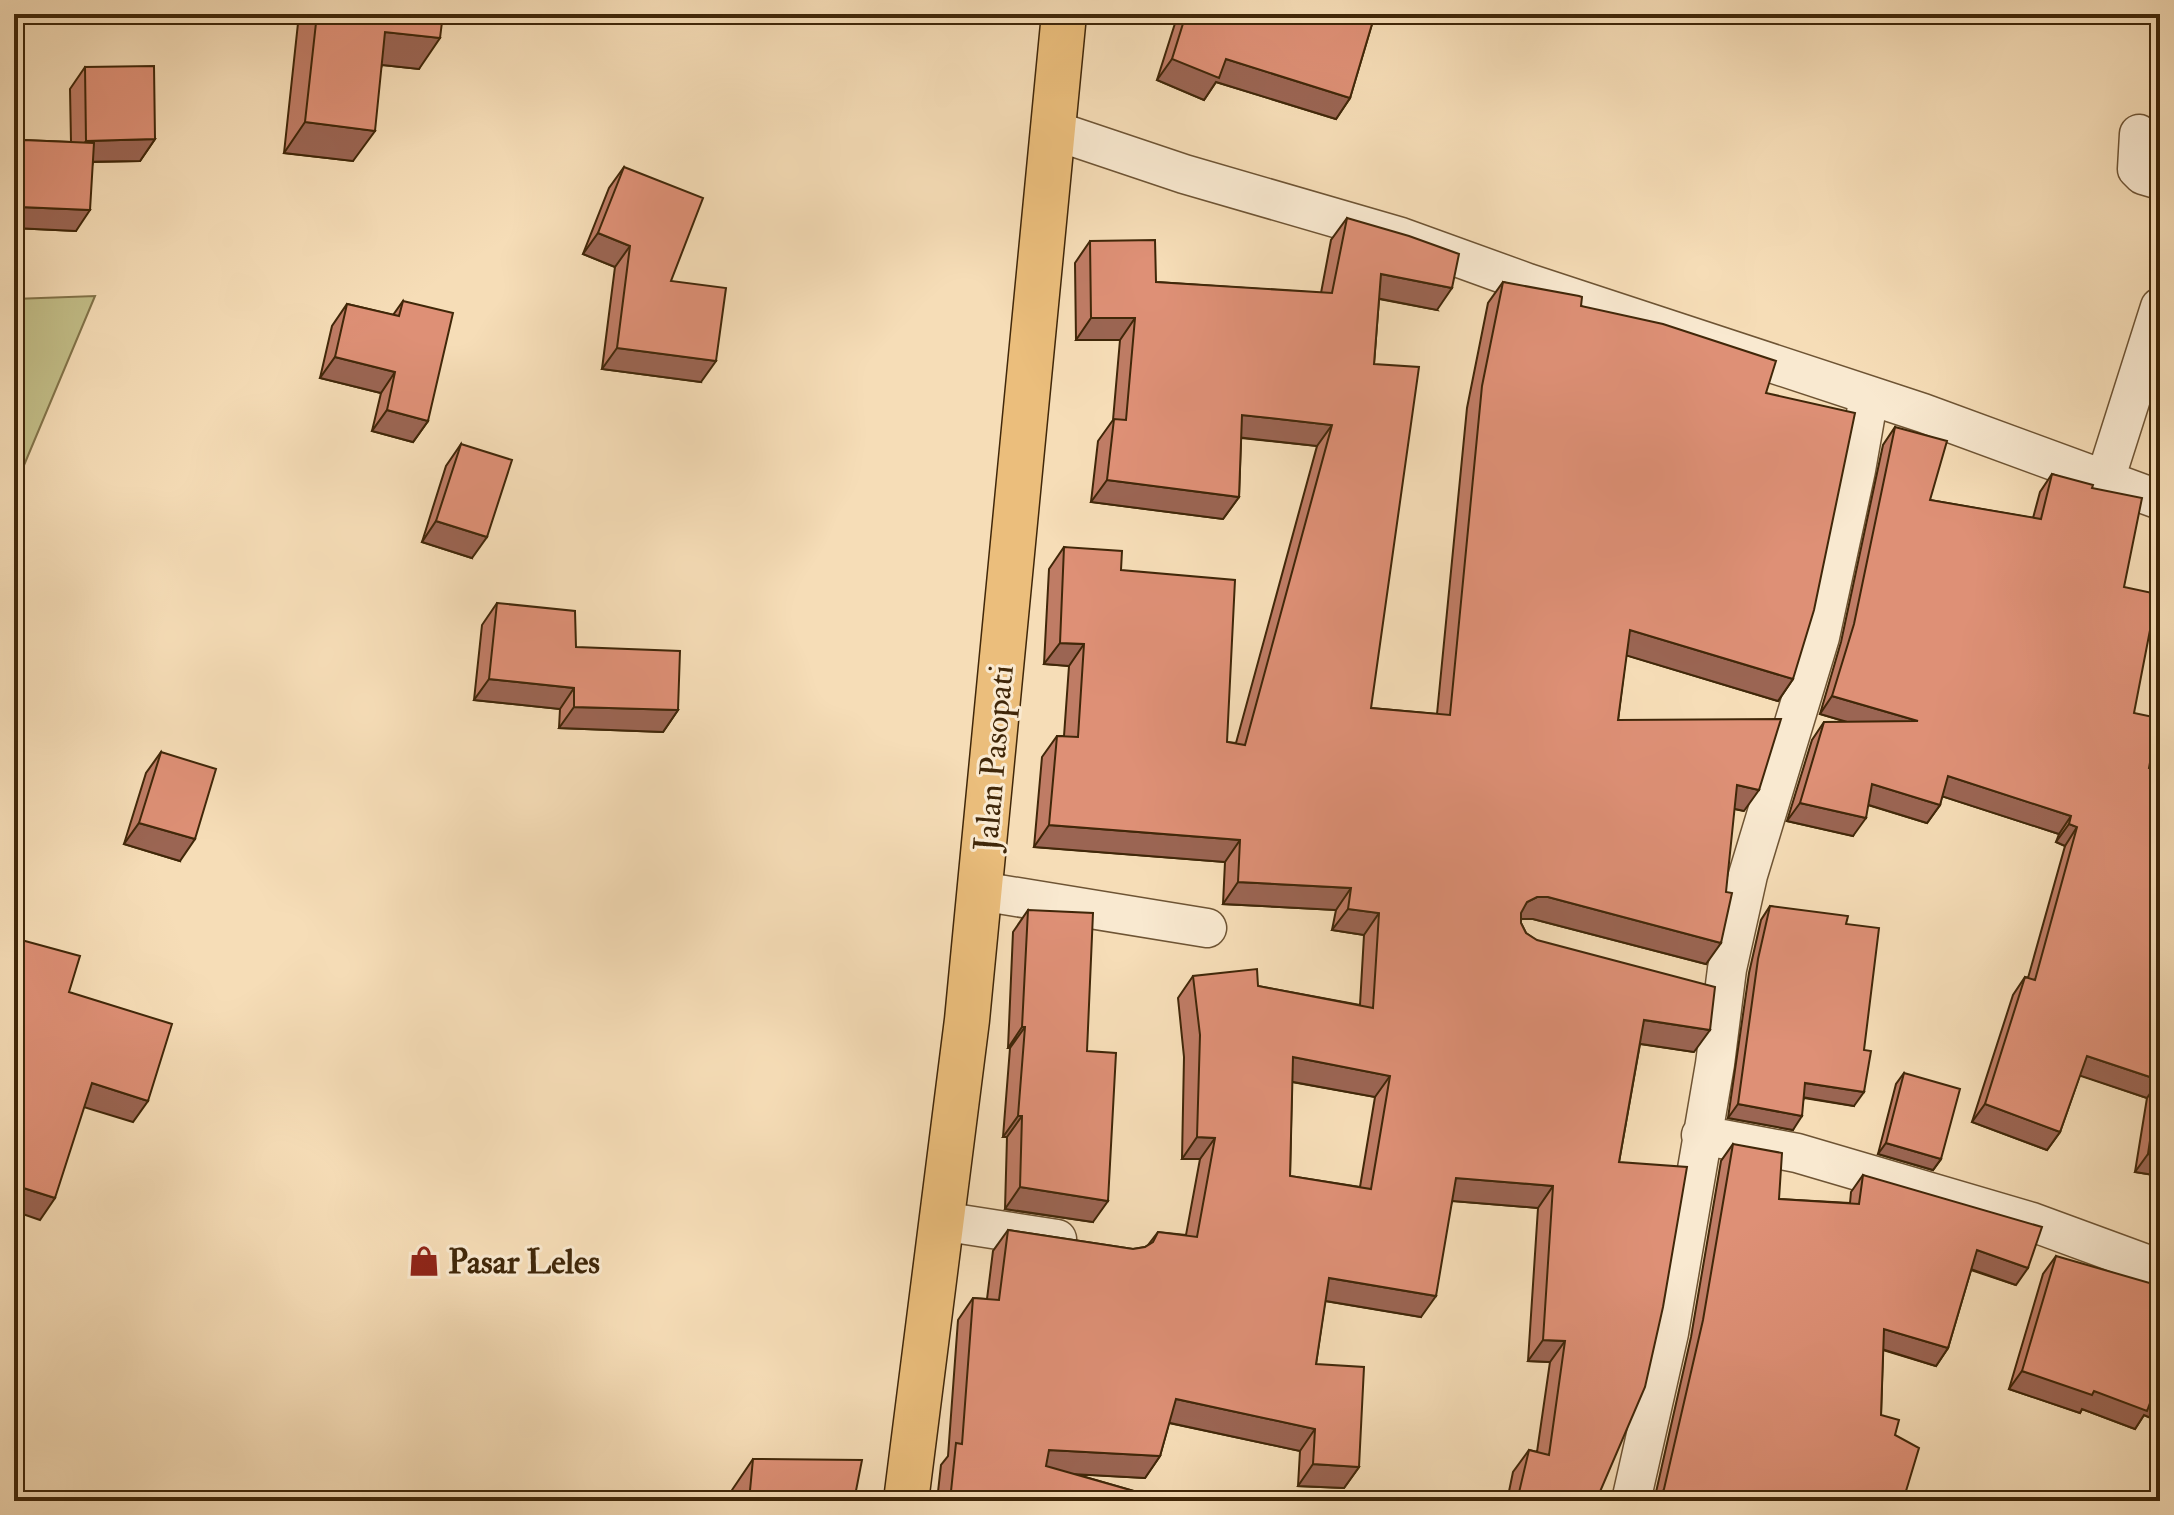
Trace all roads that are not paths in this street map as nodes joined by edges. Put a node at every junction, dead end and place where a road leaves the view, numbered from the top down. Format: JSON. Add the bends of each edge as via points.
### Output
{"nodes":[{"id":1,"x":1064,"y":14,"type":"edge"},
{"id":2,"x":1053,"y":130,"type":"junction"},
{"id":3,"x":2139,"y":134,"type":"dead end"},
{"id":4,"x":2160,"y":180,"type":"edge"},
{"id":5,"x":2160,"y":307,"type":"edge"},
{"id":6,"x":1869,"y":396,"type":"junction"},
{"id":7,"x":2105,"y":480,"type":"junction"},
{"id":8,"x":2160,"y":500,"type":"edge"},
{"id":9,"x":980,"y":891,"type":"junction"},
{"id":10,"x":1207,"y":928,"type":"dead end"},
{"id":11,"x":1701,"y":1135,"type":"junction"},
{"id":12,"x":941,"y":1221,"type":"junction"},
{"id":13,"x":1091,"y":1244,"type":"edge"},
{"id":14,"x":2160,"y":1269,"type":"edge"},
{"id":15,"x":906,"y":1501,"type":"edge"},
{"id":16,"x":1631,"y":1501,"type":"edge"}],
"edges":[{"from":1,"to":2,"type":"main road","name":"Jalan Pasopati"},
{"from":2,"to":6,"type":"street","via":[[1401,237]]},
{"from":2,"to":9,"type":"main road","name":"Jalan Pasopati"},
{"from":3,"to":4,"type":"street","via":[[2137,169]]},
{"from":5,"to":7,"type":"street"},
{"from":6,"to":7,"type":"street"},
{"from":6,"to":11,"type":"street","via":[[1820,637],[1709,988]]},
{"from":7,"to":8,"type":"street"},
{"from":9,"to":10,"type":"street"},
{"from":9,"to":12,"type":"main road","name":"Jalan Pasopati"},
{"from":11,"to":14,"type":"street","via":[[1797,1153],[2032,1222]]},
{"from":11,"to":16,"type":"street","via":[[1669,1333]]},
{"from":12,"to":13,"type":"street"},
{"from":12,"to":15,"type":"main road","name":"Jalan Pasopati"}]}
